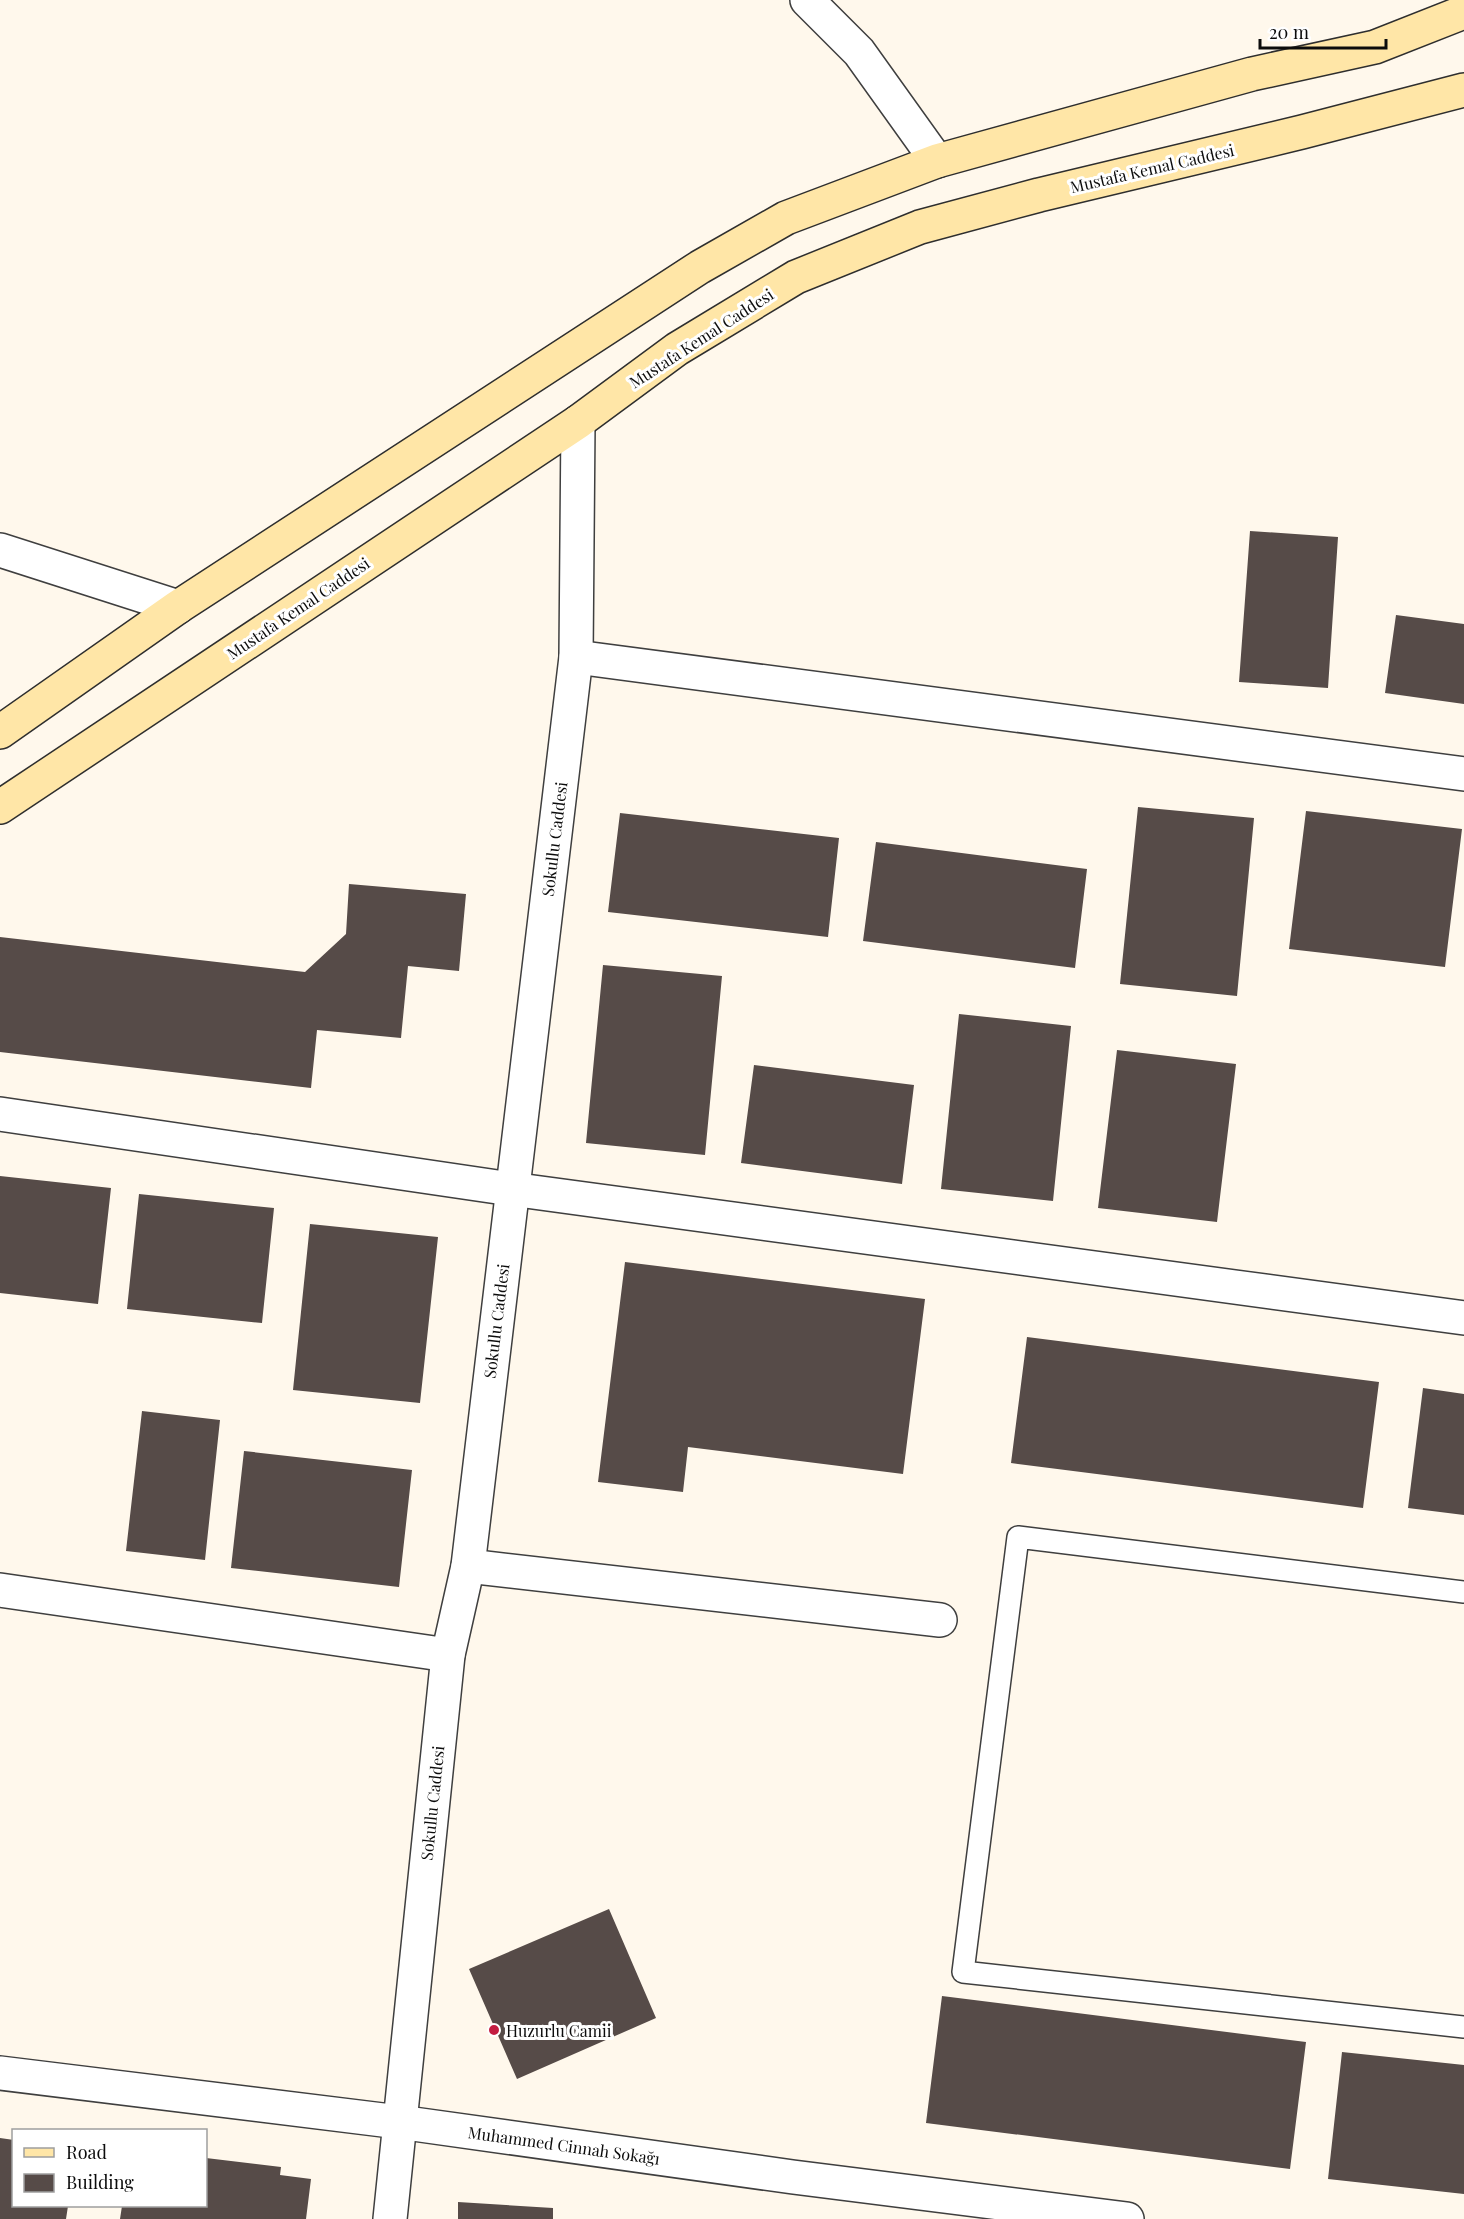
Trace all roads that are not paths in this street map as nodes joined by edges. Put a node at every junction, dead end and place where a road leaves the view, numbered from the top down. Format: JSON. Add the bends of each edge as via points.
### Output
{"nodes":[{"id":1,"x":807,"y":0,"type":"edge"},
{"id":2,"x":1464,"y":12,"type":"edge"},
{"id":3,"x":1464,"y":90,"type":"edge"},
{"id":4,"x":937,"y":161,"type":"junction"},
{"id":5,"x":578,"y":422,"type":"junction"},
{"id":6,"x":0,"y":550,"type":"edge"},
{"id":7,"x":178,"y":607,"type":"junction"},
{"id":8,"x":576,"y":657,"type":"junction"},
{"id":9,"x":0,"y":732,"type":"edge"},
{"id":10,"x":1464,"y":774,"type":"edge"},
{"id":11,"x":0,"y":807,"type":"edge"},
{"id":12,"x":0,"y":1114,"type":"edge"},
{"id":13,"x":511,"y":1189,"type":"junction"},
{"id":14,"x":1464,"y":1318,"type":"edge"},
{"id":15,"x":468,"y":1566,"type":"junction"},
{"id":16,"x":0,"y":1590,"type":"edge"},
{"id":17,"x":1464,"y":1592,"type":"edge"},
{"id":18,"x":940,"y":1620,"type":"dead end"},
{"id":19,"x":448,"y":1655,"type":"junction"},
{"id":20,"x":1464,"y":2027,"type":"edge"},
{"id":21,"x":0,"y":2073,"type":"edge"},
{"id":22,"x":399,"y":2122,"type":"junction"},
{"id":23,"x":390,"y":2219,"type":"edge"},
{"id":24,"x":1127,"y":2219,"type":"edge"}],
"edges":[{"from":1,"to":4,"type":"street","via":[[859,52]]},
{"from":2,"to":4,"type":"main road","via":[[1375,47],[1251,74]]},
{"from":3,"to":5,"type":"main road","name":"Mustafa Kemal Caddesi","via":[[920,227],[796,277],[677,349]]},
{"from":4,"to":7,"type":"main road","via":[[786,218],[700,267]]},
{"from":5,"to":8,"type":"street","name":"Sokullu Caddesi"},
{"from":5,"to":11,"type":"main road","name":"Mustafa Kemal Caddesi"},
{"from":6,"to":7,"type":"street"},
{"from":7,"to":9,"type":"main road"},
{"from":8,"to":10,"type":"street"},
{"from":8,"to":13,"type":"street","name":"Sokullu Caddesi"},
{"from":12,"to":13,"type":"street"},
{"from":13,"to":14,"type":"street"},
{"from":13,"to":15,"type":"street","name":"Sokullu Caddesi"},
{"from":15,"to":18,"type":"street"},
{"from":15,"to":19,"type":"street","name":"Sokullu Caddesi"},
{"from":16,"to":19,"type":"street"},
{"from":17,"to":20,"type":"lane","via":[[1018,1537],[963,1972]]},
{"from":19,"to":22,"type":"street","name":"Sokullu Caddesi"},
{"from":21,"to":22,"type":"street","name":"Muhammed Cinnah Sokağı"},
{"from":22,"to":23,"type":"street","name":"Sokullu Caddesi"},
{"from":22,"to":24,"type":"street","name":"Muhammed Cinnah Sokağı"}]}
